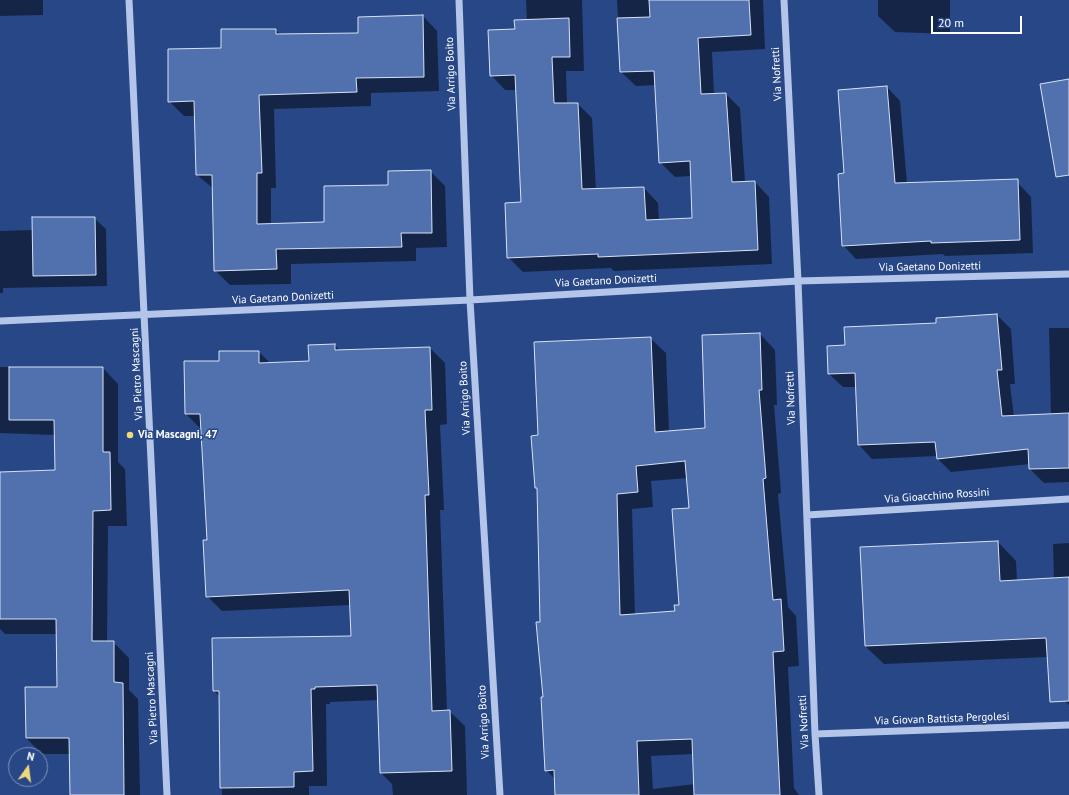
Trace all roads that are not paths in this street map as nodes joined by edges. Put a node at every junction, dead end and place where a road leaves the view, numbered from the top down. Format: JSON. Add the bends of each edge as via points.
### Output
{"nodes":[{"id":1,"x":129,"y":0,"type":"edge"},
{"id":2,"x":459,"y":0,"type":"edge"},
{"id":3,"x":784,"y":0,"type":"edge"},
{"id":4,"x":1069,"y":274,"type":"edge"},
{"id":5,"x":798,"y":281,"type":"junction"},
{"id":6,"x":470,"y":300,"type":"junction"},
{"id":7,"x":146,"y":316,"type":"junction"},
{"id":8,"x":0,"y":321,"type":"edge"},
{"id":9,"x":1069,"y":499,"type":"edge"},
{"id":10,"x":807,"y":515,"type":"junction"},
{"id":11,"x":1069,"y":725,"type":"edge"},
{"id":12,"x":815,"y":734,"type":"junction"},
{"id":13,"x":168,"y":795,"type":"edge"},
{"id":14,"x":500,"y":795,"type":"edge"},
{"id":15,"x":819,"y":795,"type":"edge"}],
"edges":[{"from":1,"to":7,"type":"street","name":"Via Pietro Mascagni"},
{"from":2,"to":6,"type":"street","name":"Via Arrigo Boito"},
{"from":3,"to":5,"type":"street","name":"Via Nofretti"},
{"from":4,"to":5,"type":"street","name":"Via Gaetano Donizetti"},
{"from":5,"to":6,"type":"street","name":"Via Gaetano Donizetti"},
{"from":5,"to":10,"type":"street","name":"Via Nofretti"},
{"from":6,"to":7,"type":"street","name":"Via Gaetano Donizetti"},
{"from":6,"to":14,"type":"street","name":"Via Arrigo Boito"},
{"from":7,"to":8,"type":"street","name":"Via Gaetano Donizetti"},
{"from":7,"to":13,"type":"street","name":"Via Pietro Mascagni"},
{"from":9,"to":10,"type":"street","name":"Via Gioacchino Rossini"},
{"from":10,"to":12,"type":"street","name":"Via Nofretti"},
{"from":11,"to":12,"type":"street","name":"Via Giovan Battista Pergolesi"},
{"from":12,"to":15,"type":"street","name":"Via Nofretti"}]}
